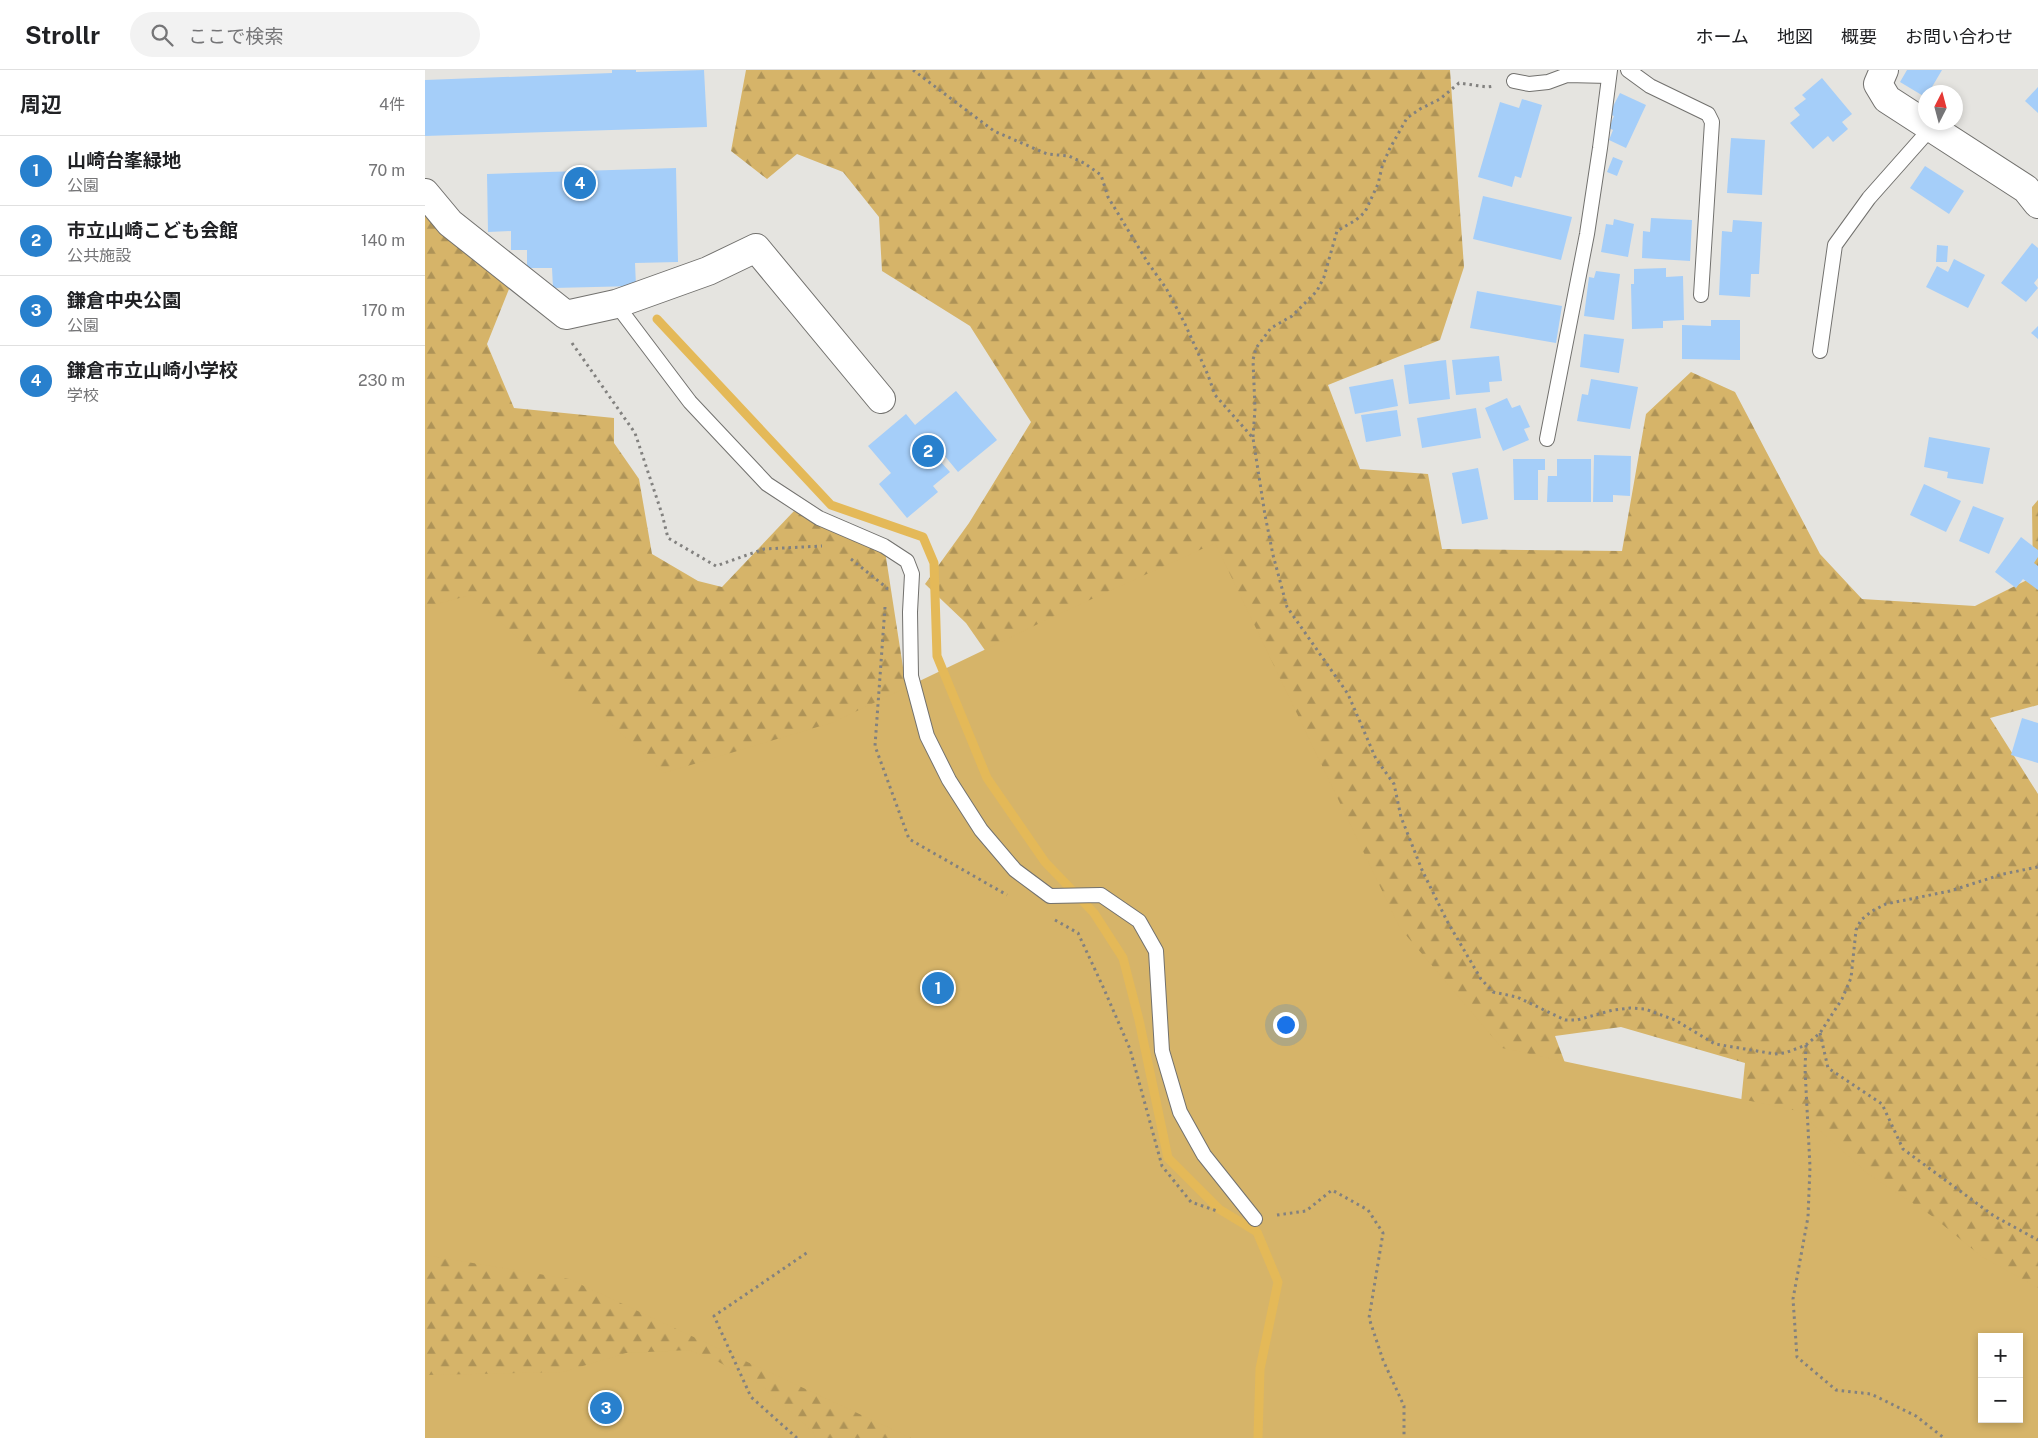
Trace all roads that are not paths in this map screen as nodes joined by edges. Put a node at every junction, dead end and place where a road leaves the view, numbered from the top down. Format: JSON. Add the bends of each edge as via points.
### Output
{"nodes":[{"id":1,"x":1628,"y":70,"type":"edge"},
{"id":2,"x":1884,"y":70,"type":"edge"},
{"id":3,"x":1609,"y":73,"type":"edge"},
{"id":4,"x":1514,"y":81,"type":"road end"},
{"id":5,"x":1918,"y":119,"type":"edge"},
{"id":6,"x":1929,"y":130,"type":"edge"},
{"id":7,"x":1934,"y":130,"type":"edge"},
{"id":8,"x":425,"y":193,"type":"edge"},
{"id":9,"x":2038,"y":204,"type":"edge"},
{"id":10,"x":1701,"y":295,"type":"dead end"},
{"id":11,"x":616,"y":304,"type":"junction"},
{"id":12,"x":1820,"y":351,"type":"dead end"},
{"id":13,"x":881,"y":399,"type":"dead end"},
{"id":14,"x":1547,"y":440,"type":"dead end"},
{"id":15,"x":1255,"y":1219,"type":"road end"}],
"edges":[{"from":1,"to":10,"type":"lane","via":[[1650,86],[1707,114],[1712,122]]},
{"from":2,"to":5,"type":"street","via":[[1878,84],[1887,99]]},
{"from":3,"to":4,"type":"lane","via":[[1567,75],[1529,84]]},
{"from":3,"to":14,"type":"lane","via":[[1587,234]]},
{"from":6,"to":12,"type":"lane","via":[[1869,198],[1835,245]]},
{"from":7,"to":9,"type":"street","via":[[2026,189]]},
{"from":8,"to":11,"type":"street","via":[[451,224],[566,315]]},
{"from":11,"to":13,"type":"street","via":[[708,271],[756,248]]},
{"from":11,"to":15,"type":"lane","via":[[690,402],[767,484],[819,518],[884,546],[907,561],[912,574],[911,676],[927,736],[949,780],[981,830],[1015,870],[1050,896],[1101,895],[1139,921],[1156,951],[1162,1052],[1179,1112],[1204,1155]]}]}
